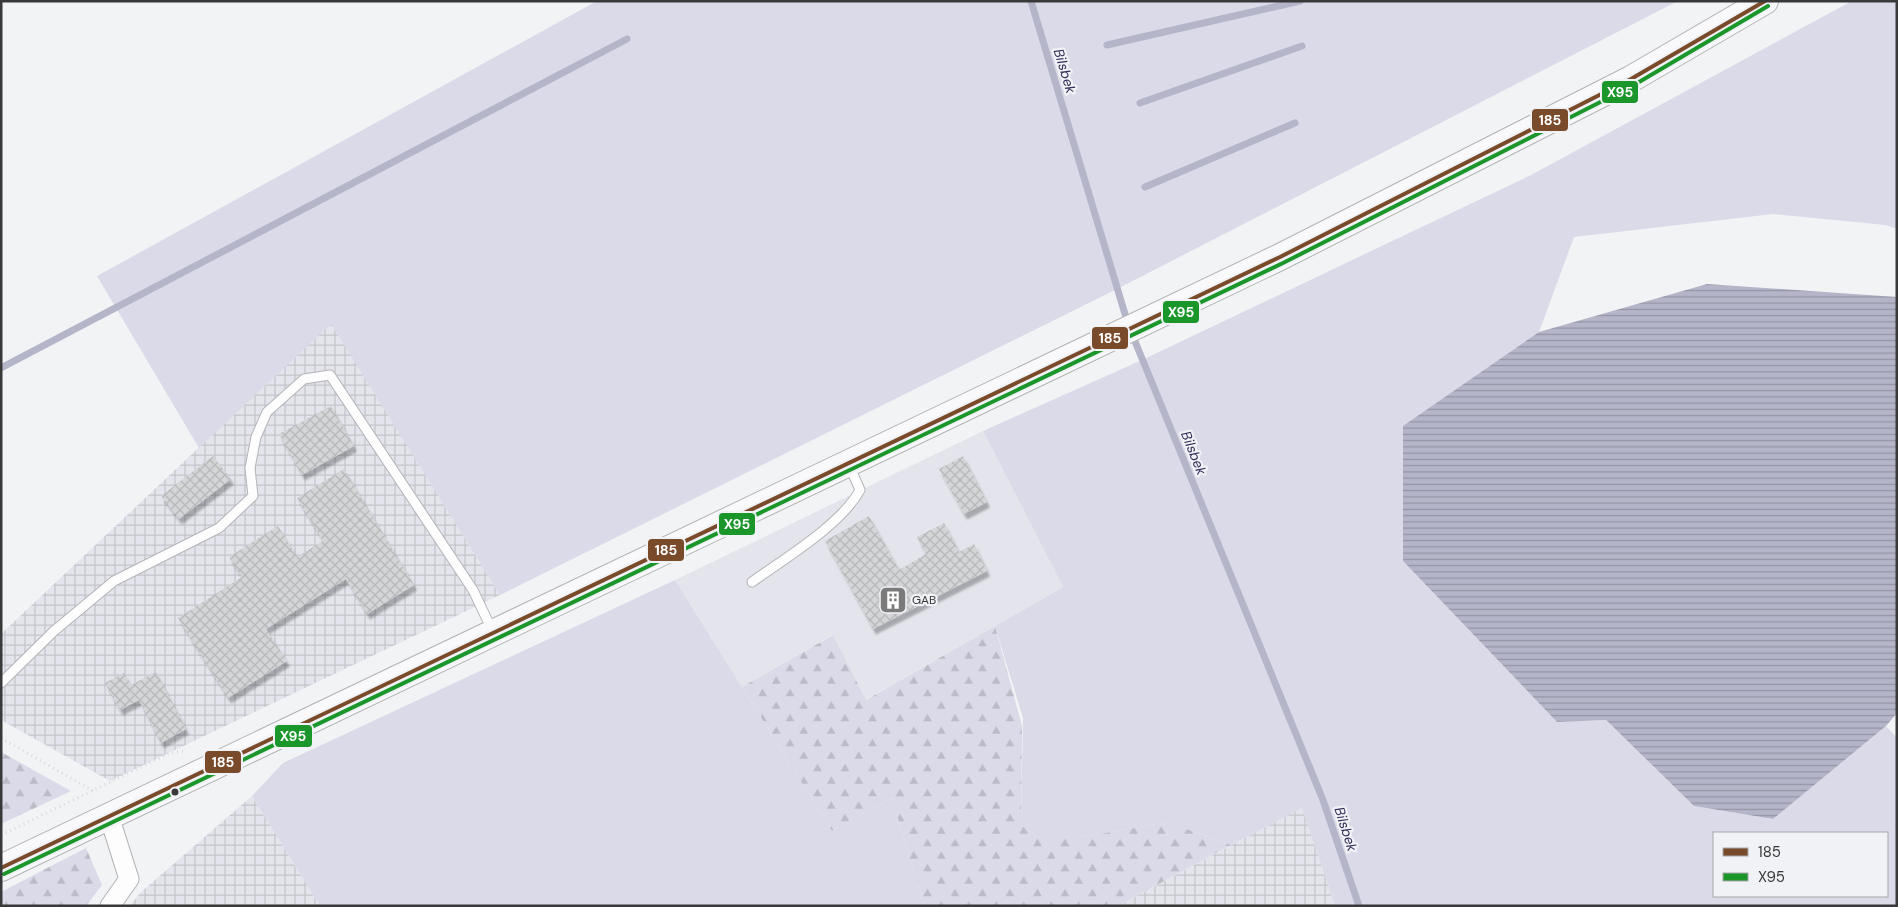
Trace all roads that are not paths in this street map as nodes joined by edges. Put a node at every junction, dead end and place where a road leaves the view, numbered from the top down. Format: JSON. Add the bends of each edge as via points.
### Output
{"nodes":[{"id":1,"x":1765,"y":1,"type":"edge"},
{"id":2,"x":848,"y":463,"type":"junction"},
{"id":3,"x":752,"y":582,"type":"dead end"},
{"id":4,"x":493,"y":632,"type":"junction"},
{"id":5,"x":1,"y":682,"type":"edge"},
{"id":6,"x":109,"y":816,"type":"junction"},
{"id":7,"x":1,"y":868,"type":"edge"},
{"id":8,"x":110,"y":906,"type":"edge"}],
"edges":[{"from":1,"to":2,"type":"street","via":[[1631,79],[1280,257]]},
{"from":2,"to":3,"type":"lane","via":[[860,490],[852,504],[832,523]]},
{"from":2,"to":4,"type":"street"},
{"from":4,"to":5,"type":"lane","via":[[472,590],[330,375],[304,379],[267,412],[256,437],[250,468],[253,496],[219,528],[114,581],[54,631]]},
{"from":4,"to":6,"type":"street"},
{"from":6,"to":7,"type":"street"},
{"from":6,"to":8,"type":"street","via":[[129,879]]}]}
